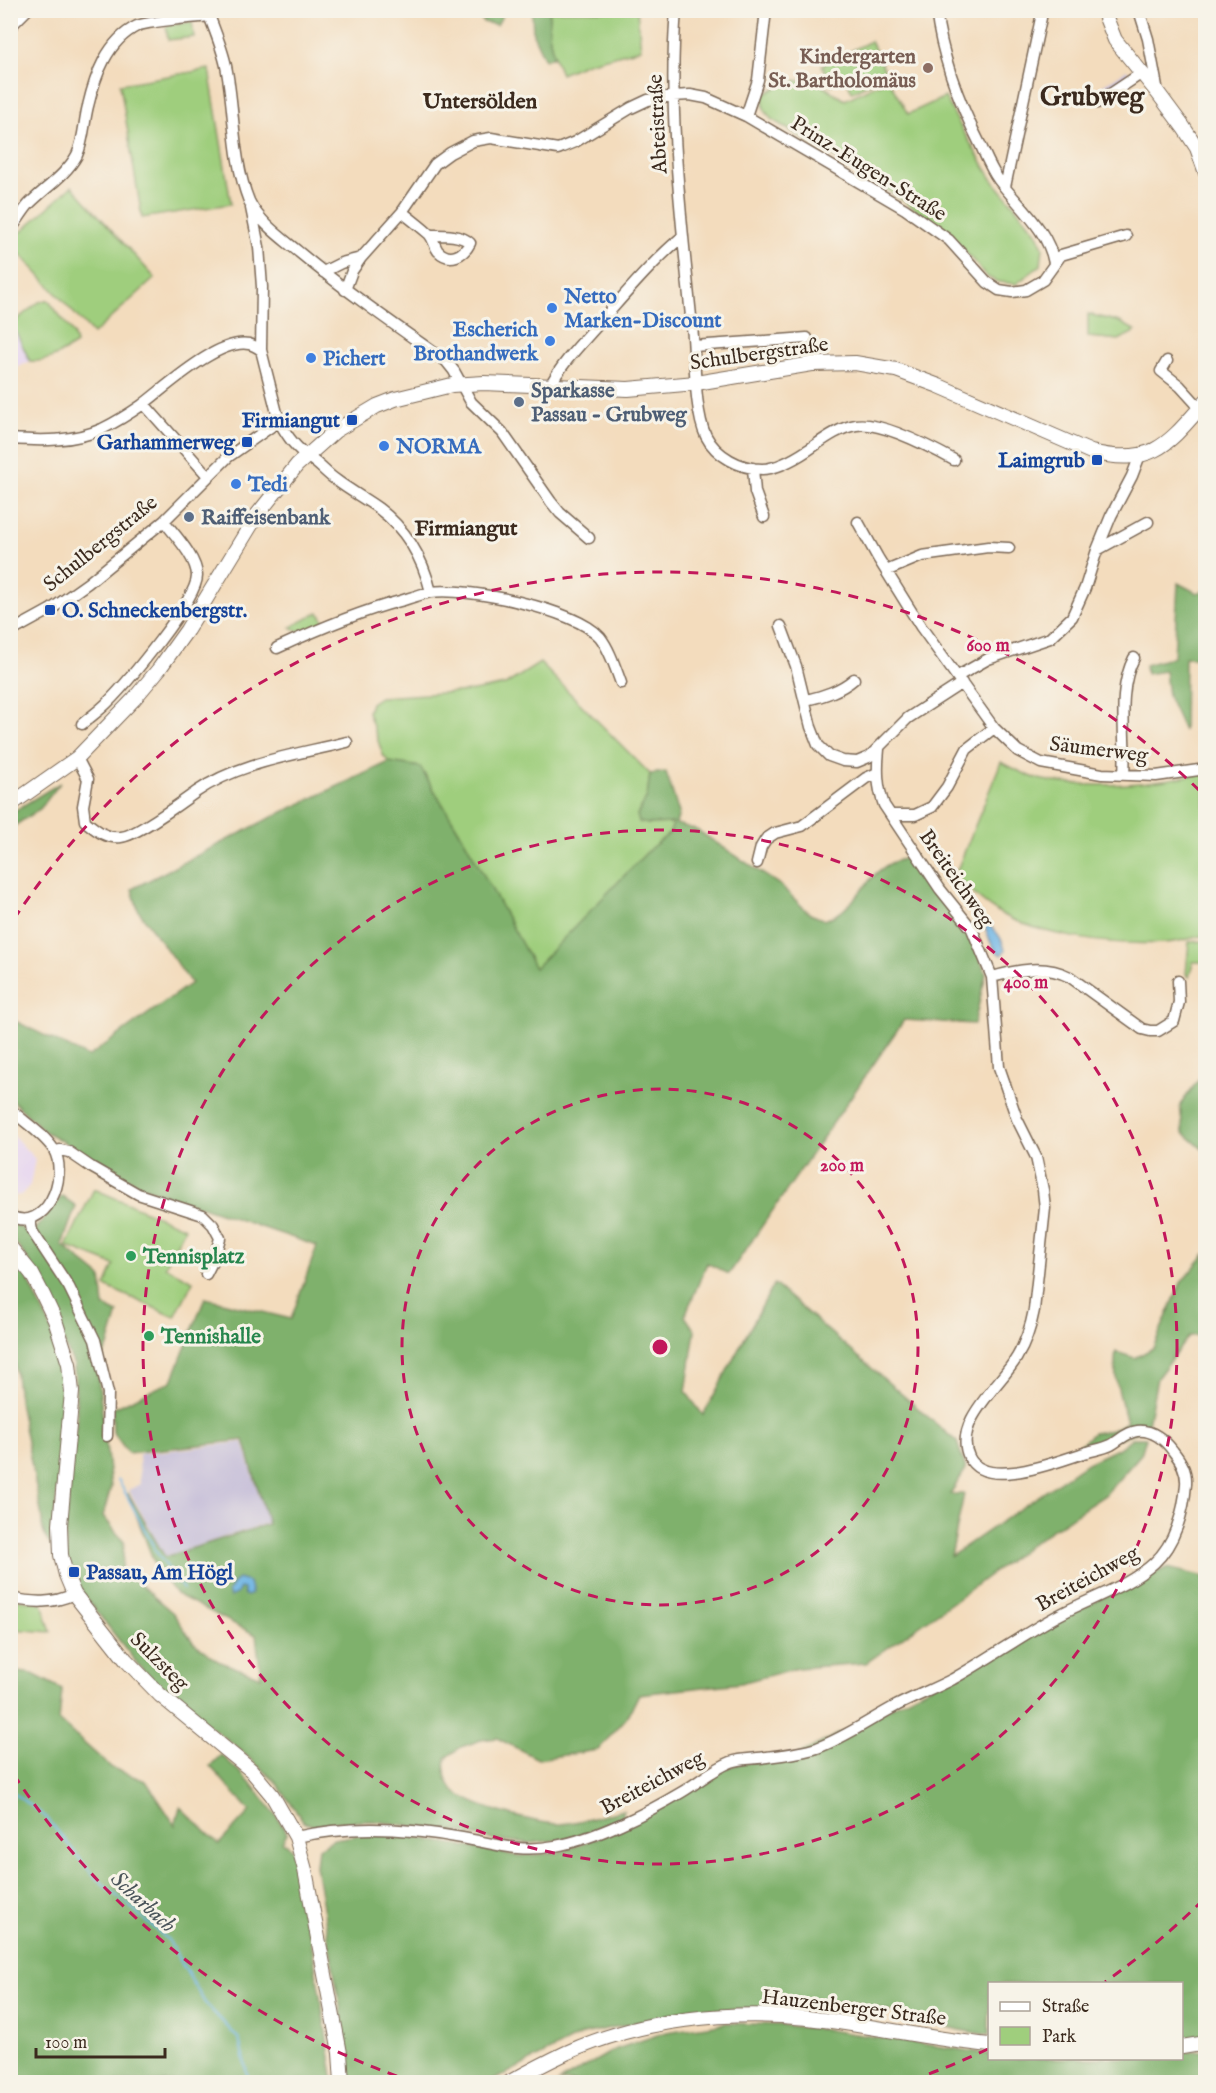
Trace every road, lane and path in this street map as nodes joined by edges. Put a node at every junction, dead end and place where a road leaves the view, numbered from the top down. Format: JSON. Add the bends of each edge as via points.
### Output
{"nodes":[{"id":1,"x":27,"y":10,"type":"edge"},
{"id":2,"x":676,"y":10,"type":"edge"},
{"id":3,"x":766,"y":10,"type":"edge"},
{"id":4,"x":936,"y":10,"type":"edge"},
{"id":5,"x":1103,"y":10,"type":"edge"},
{"id":6,"x":1139,"y":10,"type":"edge"},
{"id":7,"x":208,"y":13,"type":"edge"},
{"id":8,"x":1041,"y":18,"type":"dead end"},
{"id":9,"x":10,"y":27,"type":"edge"},
{"id":10,"x":1142,"y":73,"type":"junction"},
{"id":11,"x":1158,"y":93,"type":"junction"},
{"id":12,"x":673,"y":96,"type":"junction"},
{"id":13,"x":1097,"y":103,"type":"dead end"},
{"id":14,"x":746,"y":116,"type":"junction"},
{"id":15,"x":1206,"y":173,"type":"edge"},
{"id":16,"x":1005,"y":188,"type":"junction"},
{"id":17,"x":250,"y":202,"type":"junction"},
{"id":18,"x":402,"y":212,"type":"junction"},
{"id":19,"x":10,"y":230,"type":"edge"},
{"id":20,"x":430,"y":235,"type":"dead end"},
{"id":21,"x":683,"y":236,"type":"junction"},
{"id":22,"x":1126,"y":236,"type":"dead end"},
{"id":23,"x":361,"y":258,"type":"junction"},
{"id":24,"x":1054,"y":263,"type":"junction"},
{"id":25,"x":323,"y":272,"type":"junction"},
{"id":26,"x":345,"y":290,"type":"junction"},
{"id":27,"x":807,"y":338,"type":"dead end"},
{"id":28,"x":694,"y":346,"type":"junction"},
{"id":29,"x":261,"y":350,"type":"junction"},
{"id":30,"x":1167,"y":361,"type":"dead end"},
{"id":31,"x":696,"y":383,"type":"junction"},
{"id":32,"x":460,"y":384,"type":"junction"},
{"id":33,"x":550,"y":386,"type":"junction"},
{"id":34,"x":144,"y":404,"type":"junction"},
{"id":35,"x":1203,"y":405,"type":"edge"},
{"id":36,"x":279,"y":421,"type":"junction"},
{"id":37,"x":10,"y":439,"type":"edge"},
{"id":38,"x":1140,"y":455,"type":"junction"},
{"id":39,"x":306,"y":456,"type":"junction"},
{"id":40,"x":954,"y":460,"type":"dead end"},
{"id":41,"x":753,"y":468,"type":"junction"},
{"id":42,"x":208,"y":476,"type":"junction"},
{"id":43,"x":764,"y":517,"type":"dead end"},
{"id":44,"x":164,"y":521,"type":"junction"},
{"id":45,"x":858,"y":522,"type":"dead end"},
{"id":46,"x":1148,"y":522,"type":"dead end"},
{"id":47,"x":588,"y":538,"type":"dead end"},
{"id":48,"x":1009,"y":548,"type":"dead end"},
{"id":49,"x":1097,"y":550,"type":"junction"},
{"id":50,"x":886,"y":571,"type":"junction"},
{"id":51,"x":431,"y":592,"type":"junction"},
{"id":52,"x":781,"y":626,"type":"dead end"},
{"id":53,"x":10,"y":632,"type":"edge"},
{"id":54,"x":277,"y":648,"type":"dead end"},
{"id":55,"x":1134,"y":658,"type":"dead end"},
{"id":56,"x":854,"y":679,"type":"dead end"},
{"id":57,"x":960,"y":680,"type":"junction"},
{"id":58,"x":621,"y":682,"type":"dead end"},
{"id":59,"x":806,"y":700,"type":"junction"},
{"id":60,"x":81,"y":724,"type":"dead end"},
{"id":61,"x":994,"y":728,"type":"junction"},
{"id":62,"x":347,"y":742,"type":"dead end"},
{"id":63,"x":879,"y":749,"type":"junction"},
{"id":64,"x":77,"y":758,"type":"junction"},
{"id":65,"x":1206,"y":769,"type":"edge"},
{"id":66,"x":877,"y":773,"type":"junction"},
{"id":67,"x":1124,"y":775,"type":"junction"},
{"id":68,"x":10,"y":805,"type":"edge"},
{"id":69,"x":891,"y":815,"type":"junction"},
{"id":70,"x":757,"y":863,"type":"dead end"},
{"id":71,"x":992,"y":977,"type":"junction"},
{"id":72,"x":1178,"y":981,"type":"dead end"},
{"id":73,"x":10,"y":1109,"type":"edge"},
{"id":74,"x":55,"y":1152,"type":"junction"},
{"id":75,"x":10,"y":1216,"type":"edge"},
{"id":76,"x":30,"y":1220,"type":"junction"},
{"id":77,"x":10,"y":1247,"type":"edge"},
{"id":78,"x":206,"y":1274,"type":"dead end"},
{"id":79,"x":107,"y":1436,"type":"dead end"},
{"id":80,"x":74,"y":1594,"type":"junction"},
{"id":81,"x":10,"y":1598,"type":"edge"},
{"id":82,"x":296,"y":1837,"type":"junction"},
{"id":83,"x":1206,"y":2043,"type":"edge"},
{"id":84,"x":988,"y":2045,"type":"edge"},
{"id":85,"x":1183,"y":2047,"type":"edge"},
{"id":86,"x":342,"y":2082,"type":"edge"},
{"id":87,"x":510,"y":2082,"type":"edge"}],
"edges":[{"from":1,"to":9,"type":"street"},
{"from":2,"to":12,"type":"street","name":"Abteistraße"},
{"from":3,"to":14,"type":"street","via":[[758,80]]},
{"from":4,"to":16,"type":"street","via":[[951,81]]},
{"from":5,"to":10,"type":"street","via":[[1115,40]]},
{"from":6,"to":11,"type":"street"},
{"from":7,"to":17,"type":"street","via":[[226,64],[237,150]]},
{"from":7,"to":19,"type":"street","via":[[138,25],[113,46],[99,72],[76,156],[29,204]]},
{"from":8,"to":16,"type":"street"},
{"from":10,"to":11,"type":"street"},
{"from":10,"to":13,"type":"street"},
{"from":11,"to":15,"type":"street","via":[[1197,148]]},
{"from":12,"to":14,"type":"street","name":"Prinz-Eugen-Straße","via":[[706,98]]},
{"from":12,"to":18,"type":"street","via":[[648,100],[558,149],[491,138],[473,141],[435,164]]},
{"from":12,"to":21,"type":"street","name":"Abteistraße"},
{"from":14,"to":24,"type":"street","name":"Prinz-Eugen-Straße","via":[[904,209],[949,240],[999,290],[1026,290],[1043,280]]},
{"from":16,"to":24,"type":"street","via":[[1044,234]]},
{"from":17,"to":25,"type":"street","via":[[265,222]]},
{"from":17,"to":29,"type":"street","via":[[262,277]]},
{"from":18,"to":20,"type":"street"},
{"from":18,"to":23,"type":"street"},
{"from":21,"to":28,"type":"street","name":"Abteistraße"},
{"from":21,"to":33,"type":"street","via":[[661,255],[562,365]]},
{"from":22,"to":24,"type":"street","name":"Prinz-Eugen-Straße","via":[[1061,255]]},
{"from":23,"to":25,"type":"street"},
{"from":23,"to":26,"type":"street"},
{"from":25,"to":26,"type":"street"},
{"from":26,"to":32,"type":"street","via":[[446,361]]},
{"from":27,"to":28,"type":"street","name":"Schulbergstraße"},
{"from":28,"to":31,"type":"street","name":"Abteistraße"},
{"from":29,"to":34,"type":"street","via":[[248,344],[227,347],[180,374]]},
{"from":29,"to":36,"type":"street"},
{"from":30,"to":35,"type":"street","via":[[1161,371]]},
{"from":31,"to":33,"type":"street","name":"Schulbergstraße","via":[[628,388]]},
{"from":31,"to":38,"type":"street","name":"Schulbergstraße","via":[[812,364],[855,363],[896,370],[939,386],[1091,452],[1120,457]]},
{"from":31,"to":41,"type":"street","name":"Abteistraße","via":[[708,440],[726,458]]},
{"from":32,"to":33,"type":"street","name":"Schulbergstraße"},
{"from":32,"to":39,"type":"street","name":"Schulbergstraße","via":[[414,393],[377,406],[335,431]]},
{"from":32,"to":47,"type":"street","via":[[471,402],[502,432],[560,513]]},
{"from":34,"to":37,"type":"street","via":[[85,435],[49,440]]},
{"from":34,"to":42,"type":"street"},
{"from":35,"to":38,"type":"street","name":"Schulbergstraße","via":[[1169,441]]},
{"from":36,"to":39,"type":"street","via":[[294,446]]},
{"from":36,"to":42,"type":"street","name":"Schulbergstraße"},
{"from":38,"to":49,"type":"street"},
{"from":39,"to":51,"type":"street","via":[[379,509],[401,530],[425,570]]},
{"from":39,"to":64,"type":"street","name":"Schulbergstraße","via":[[257,515],[188,630],[159,669]]},
{"from":40,"to":41,"type":"street","via":[[882,428],[857,425],[772,468]]},
{"from":41,"to":43,"type":"street","via":[[755,492]]},
{"from":42,"to":44,"type":"street","name":"Schulbergstraße"},
{"from":44,"to":53,"type":"street","name":"Schulbergstraße","via":[[60,603]]},
{"from":44,"to":60,"type":"street","via":[[193,560],[197,576],[192,590],[135,674]]},
{"from":45,"to":50,"type":"street","name":"Säumerweg"},
{"from":46,"to":49,"type":"street"},
{"from":48,"to":50,"type":"street","via":[[922,556]]},
{"from":49,"to":57,"type":"street","via":[[1078,606],[1062,628],[1050,638],[988,659]]},
{"from":50,"to":57,"type":"street","name":"Säumerweg"},
{"from":51,"to":54,"type":"street","via":[[377,607]]},
{"from":51,"to":58,"type":"street","via":[[496,597],[581,624],[599,637]]},
{"from":52,"to":59,"type":"street"},
{"from":55,"to":67,"type":"street","via":[[1125,696]]},
{"from":56,"to":59,"type":"street","via":[[825,696]]},
{"from":57,"to":61,"type":"street","name":"Säumerweg"},
{"from":57,"to":63,"type":"street","via":[[895,729]]},
{"from":59,"to":63,"type":"street","via":[[818,745],[829,756],[856,762]]},
{"from":61,"to":67,"type":"street","name":"Säumerweg","via":[[1018,751],[1041,763]]},
{"from":61,"to":69,"type":"street","via":[[968,749],[932,807],[915,815]]},
{"from":62,"to":64,"type":"street","via":[[242,768],[209,783],[122,838],[100,834],[85,821],[83,806],[88,779]]},
{"from":63,"to":66,"type":"street","name":"Breiteichweg"},
{"from":64,"to":68,"type":"street","name":"Schulbergstraße"},
{"from":65,"to":67,"type":"street","name":"Säumerweg","via":[[1156,777]]},
{"from":66,"to":69,"type":"street","name":"Breiteichweg","via":[[879,792]]},
{"from":66,"to":70,"type":"street","via":[[802,826],[766,839]]},
{"from":69,"to":71,"type":"street","name":"Breiteichweg","via":[[972,929]]},
{"from":71,"to":72,"type":"street","via":[[1035,968],[1061,972],[1150,1031],[1158,1031],[1174,1021],[1179,1002]]},
{"from":71,"to":82,"type":"street","name":"Breiteichweg","via":[[999,1067],[1017,1119],[1036,1157],[1045,1208],[1031,1326],[1013,1364],[969,1423],[967,1455],[979,1468],[992,1472],[1025,1471],[1108,1446],[1130,1432],[1154,1434],[1171,1448],[1186,1474],[1176,1530],[1154,1564],[836,1740],[799,1753],[736,1760],[650,1809],[582,1840],[538,1849],[386,1830],[321,1831]]},
{"from":73,"to":74,"type":"street"},
{"from":74,"to":76,"type":"street","via":[[57,1185],[43,1211]]},
{"from":74,"to":78,"type":"street","via":[[69,1152],[138,1194],[202,1215],[220,1238]]},
{"from":75,"to":76,"type":"street"},
{"from":76,"to":79,"type":"street","via":[[32,1231],[69,1287],[95,1340],[108,1393]]},
{"from":77,"to":80,"type":"street","name":"Sulzsteg","via":[[43,1295],[69,1364],[72,1392],[60,1542]]},
{"from":80,"to":81,"type":"street","via":[[42,1603]]},
{"from":80,"to":82,"type":"street","name":"Sulzsteg","via":[[126,1660],[160,1695],[251,1770],[272,1795]]},
{"from":82,"to":86,"type":"street","name":"Sulzsteg","via":[[340,2053]]},
{"from":83,"to":85,"type":"street"},
{"from":84,"to":87,"type":"street","name":"Hauzenberger Straße","via":[[808,2018],[703,2018],[608,2037],[568,2052]]}]}
